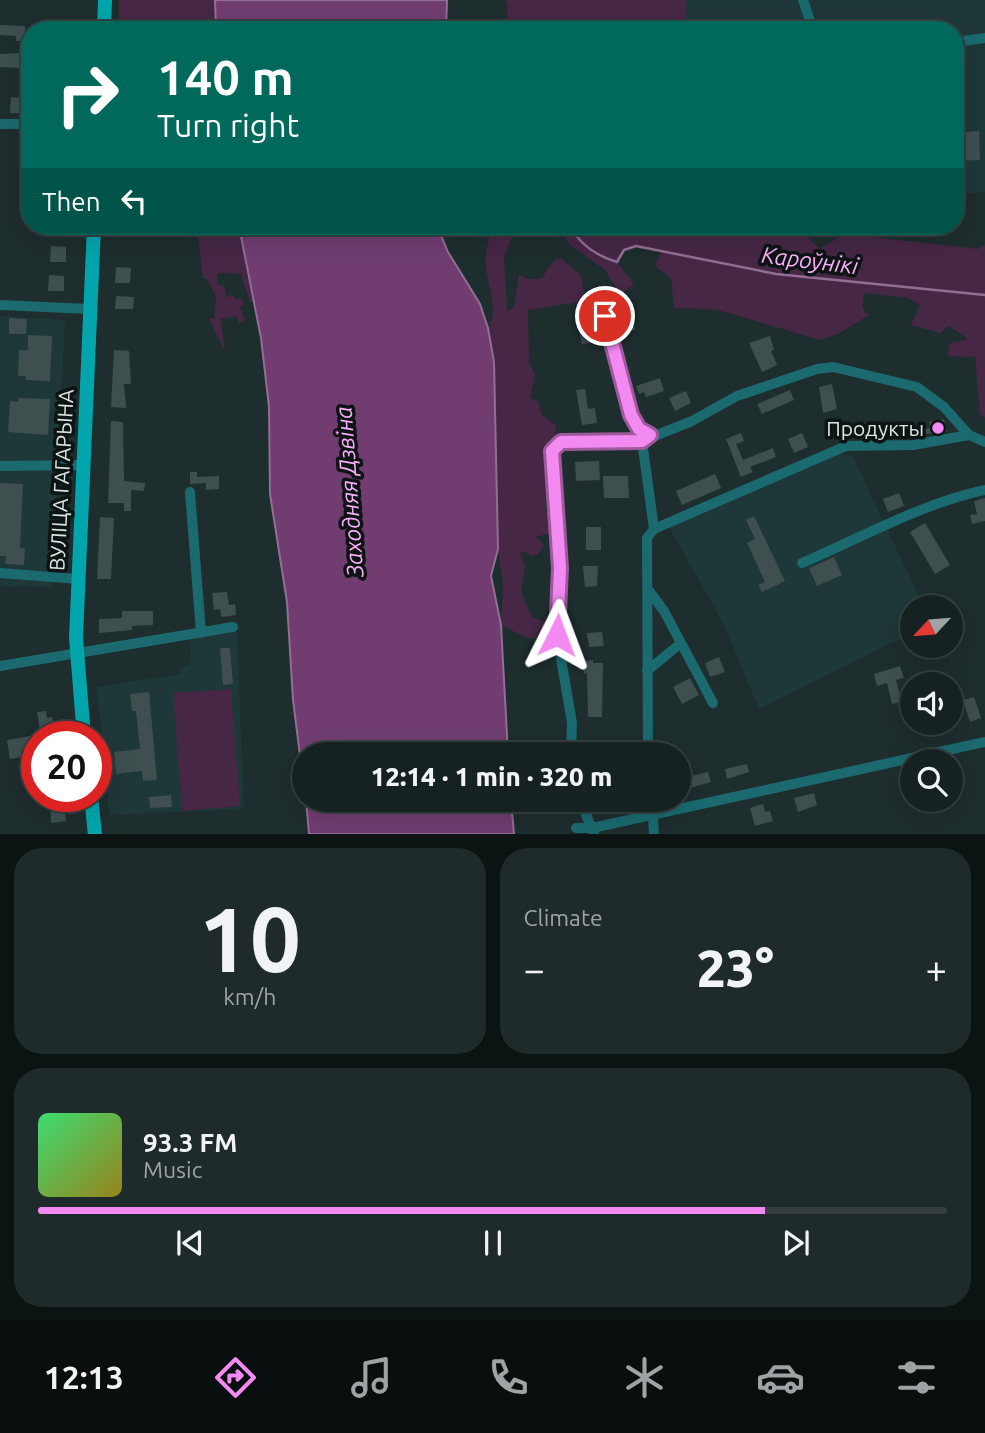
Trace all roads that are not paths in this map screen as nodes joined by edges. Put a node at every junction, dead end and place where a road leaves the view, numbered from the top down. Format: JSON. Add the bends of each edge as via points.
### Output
{"nodes":[{"id":1,"x":106,"y":0,"type":"edge"},
{"id":2,"x":803,"y":0,"type":"edge"},
{"id":3,"x":105,"y":21,"type":"edge"},
{"id":4,"x":810,"y":21,"type":"edge"},
{"id":5,"x":985,"y":38,"type":"edge"},
{"id":6,"x":964,"y":41,"type":"edge"},
{"id":7,"x":0,"y":124,"type":"edge"},
{"id":8,"x":21,"y":124,"type":"edge"},
{"id":9,"x":94,"y":235,"type":"edge"},
{"id":10,"x":0,"y":304,"type":"edge"},
{"id":11,"x":90,"y":309,"type":"junction"},
{"id":12,"x":605,"y":316,"type":"dead end"},
{"id":13,"x":969,"y":435,"type":"junction"},
{"id":14,"x":646,"y":438,"type":"junction"},
{"id":15,"x":985,"y":442,"type":"edge"},
{"id":16,"x":83,"y":465,"type":"junction"},
{"id":17,"x":0,"y":466,"type":"edge"},
{"id":18,"x":985,"y":490,"type":"edge"},
{"id":19,"x":190,"y":492,"type":"dead end"},
{"id":20,"x":654,"y":529,"type":"junction"},
{"id":21,"x":802,"y":563,"type":"dead end"},
{"id":22,"x":0,"y":573,"type":"edge"},
{"id":23,"x":78,"y":579,"type":"junction"},
{"id":24,"x":647,"y":588,"type":"junction"},
{"id":25,"x":233,"y":627,"type":"dead end"},
{"id":26,"x":201,"y":633,"type":"junction"},
{"id":27,"x":681,"y":643,"type":"junction"},
{"id":28,"x":77,"y":654,"type":"junction"},
{"id":29,"x":0,"y":666,"type":"edge"},
{"id":30,"x":647,"y":671,"type":"junction"},
{"id":31,"x":713,"y":703,"type":"dead end"},
{"id":32,"x":83,"y":721,"type":"edge"},
{"id":33,"x":571,"y":742,"type":"edge"},
{"id":34,"x":648,"y":742,"type":"edge"},
{"id":35,"x":985,"y":742,"type":"edge"},
{"id":36,"x":93,"y":812,"type":"edge"},
{"id":37,"x":585,"y":812,"type":"edge"},
{"id":38,"x":653,"y":812,"type":"edge"},
{"id":39,"x":653,"y":815,"type":"junction"},
{"id":40,"x":576,"y":828,"type":"dead end"},
{"id":41,"x":593,"y":831,"type":"edge"},
{"id":42,"x":95,"y":834,"type":"edge"},
{"id":43,"x":654,"y":834,"type":"edge"}],
"edges":[{"from":1,"to":3,"type":"main road"},
{"from":2,"to":4,"type":"street"},
{"from":5,"to":6,"type":"street"},
{"from":7,"to":8,"type":"street"},
{"from":9,"to":11,"type":"main road","name":"ВУЛІЦА ГАГАРЫНА"},
{"from":10,"to":11,"type":"street"},
{"from":11,"to":16,"type":"main road","name":"ВУЛІЦА ГАГАРЫНА"},
{"from":12,"to":14,"type":"street","via":[[631,415]]},
{"from":13,"to":14,"type":"street","via":[[944,407],[917,387],[833,367],[737,396],[692,421]]},
{"from":13,"to":15,"type":"street"},
{"from":13,"to":20,"type":"street","via":[[913,445],[839,449]]},
{"from":14,"to":20,"type":"street"},
{"from":14,"to":33,"type":"street","via":[[561,442],[552,451],[560,568],[557,635]]},
{"from":16,"to":17,"type":"street"},
{"from":16,"to":23,"type":"main road","name":"ВУЛІЦА ГАГАРЫНА"},
{"from":18,"to":21,"type":"street","via":[[921,508]]},
{"from":19,"to":26,"type":"street"},
{"from":20,"to":24,"type":"street","via":[[647,538]]},
{"from":22,"to":23,"type":"street"},
{"from":23,"to":28,"type":"main road","name":"ВУЛІЦА ГАГАРЫНА"},
{"from":24,"to":27,"type":"street"},
{"from":24,"to":30,"type":"street"},
{"from":25,"to":26,"type":"street"},
{"from":26,"to":28,"type":"street"},
{"from":27,"to":30,"type":"street"},
{"from":27,"to":31,"type":"street"},
{"from":28,"to":29,"type":"street"},
{"from":28,"to":32,"type":"main road","name":"ВУЛІЦА ГАГАРЫНА"},
{"from":30,"to":34,"type":"street"},
{"from":35,"to":39,"type":"street"},
{"from":36,"to":42,"type":"main road"},
{"from":37,"to":41,"type":"street"},
{"from":38,"to":39,"type":"street"},
{"from":39,"to":41,"type":"street"},
{"from":39,"to":43,"type":"street"},
{"from":40,"to":41,"type":"street"}]}
